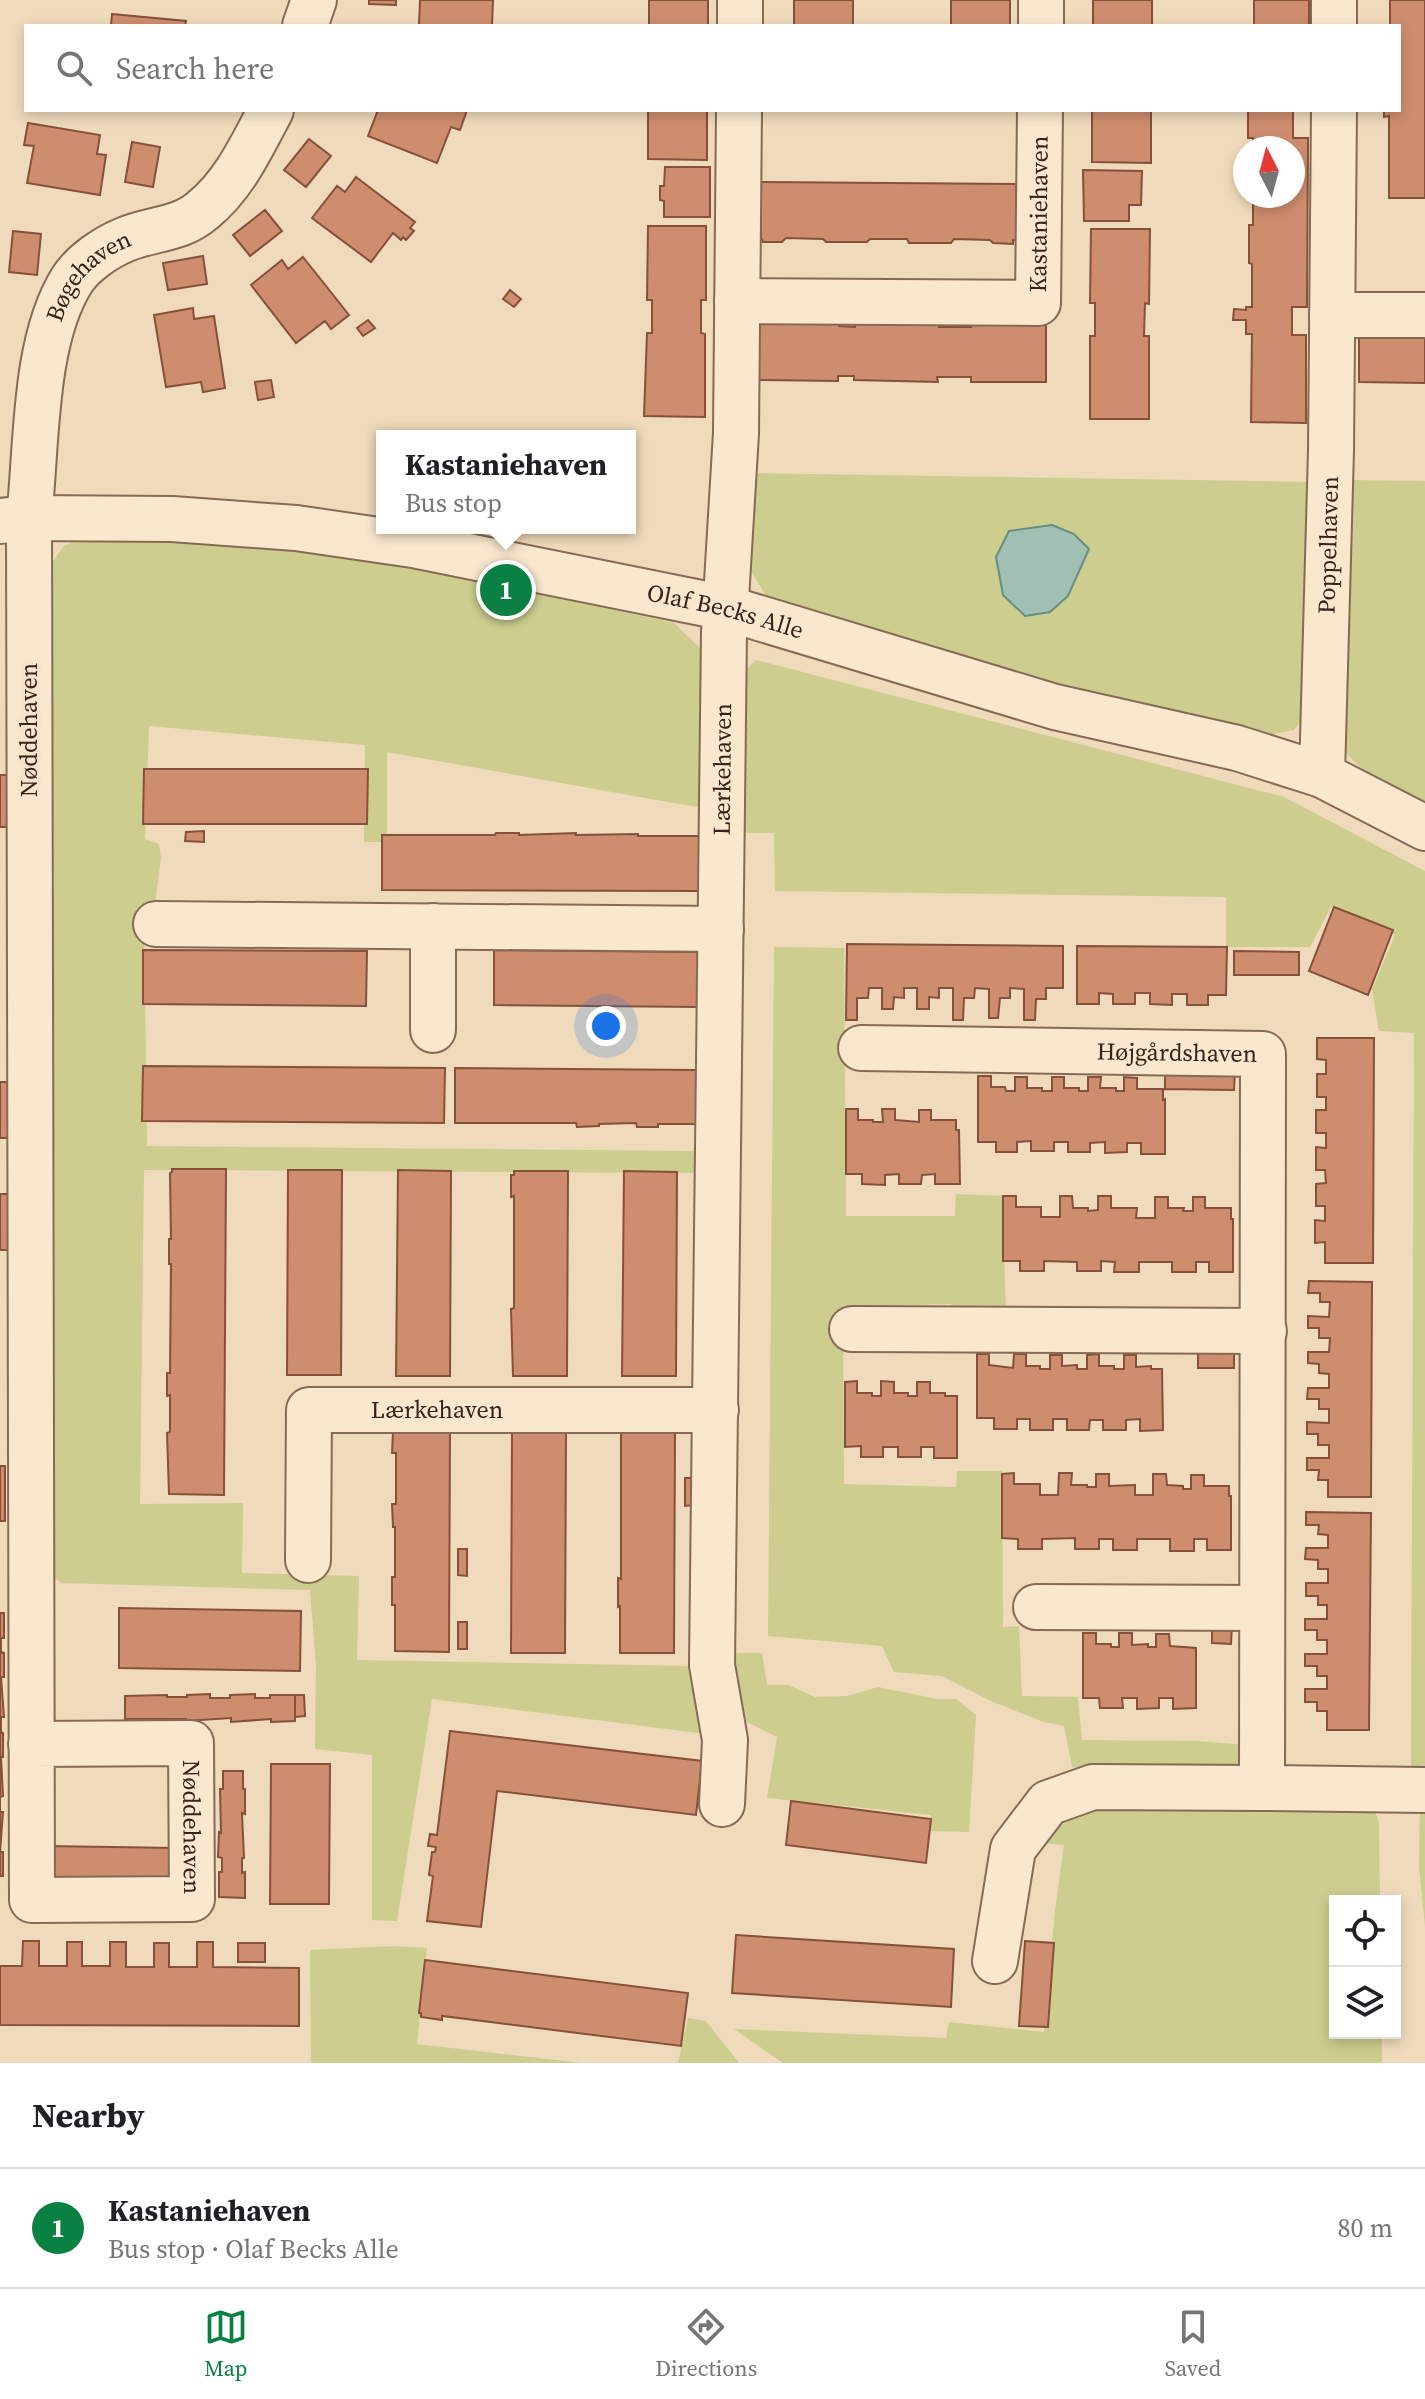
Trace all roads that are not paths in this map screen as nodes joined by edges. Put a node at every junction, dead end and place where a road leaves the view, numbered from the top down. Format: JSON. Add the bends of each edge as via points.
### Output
{"nodes":[{"id":1,"x":314,"y":0,"type":"edge"},
{"id":2,"x":740,"y":0,"type":"edge"},
{"id":3,"x":1041,"y":0,"type":"edge"},
{"id":4,"x":1334,"y":0,"type":"edge"},
{"id":5,"x":306,"y":24,"type":"edge"},
{"id":6,"x":740,"y":24,"type":"edge"},
{"id":7,"x":1041,"y":24,"type":"edge"},
{"id":8,"x":1334,"y":24,"type":"edge"},
{"id":9,"x":270,"y":112,"type":"edge"},
{"id":10,"x":739,"y":112,"type":"edge"},
{"id":11,"x":1040,"y":112,"type":"edge"},
{"id":12,"x":1334,"y":112,"type":"edge"},
{"id":13,"x":737,"y":301,"type":"junction"},
{"id":14,"x":1332,"y":315,"type":"junction"},
{"id":15,"x":1425,"y":315,"type":"edge"},
{"id":16,"x":15,"y":520,"type":"edge"},
{"id":17,"x":726,"y":608,"type":"junction"},
{"id":18,"x":1322,"y":775,"type":"junction"},
{"id":19,"x":1425,"y":828,"type":"edge"},
{"id":20,"x":156,"y":924,"type":"dead end"},
{"id":21,"x":433,"y":926,"type":"junction"},
{"id":22,"x":721,"y":929,"type":"junction"},
{"id":23,"x":15,"y":941,"type":"edge"},
{"id":24,"x":433,"y":1030,"type":"dead end"},
{"id":25,"x":861,"y":1048,"type":"dead end"},
{"id":26,"x":15,"y":1324,"type":"edge"},
{"id":27,"x":852,"y":1329,"type":"dead end"},
{"id":28,"x":1264,"y":1331,"type":"junction"},
{"id":29,"x":716,"y":1410,"type":"junction"},
{"id":30,"x":308,"y":1560,"type":"dead end"},
{"id":31,"x":1036,"y":1607,"type":"dead end"},
{"id":32,"x":1262,"y":1608,"type":"junction"},
{"id":33,"x":31,"y":1744,"type":"junction"},
{"id":34,"x":1262,"y":1788,"type":"junction"},
{"id":35,"x":1425,"y":1790,"type":"edge"},
{"id":36,"x":722,"y":1804,"type":"dead end"},
{"id":37,"x":995,"y":1961,"type":"dead end"}],
"edges":[{"from":1,"to":5,"type":"street"},
{"from":2,"to":6,"type":"street"},
{"from":3,"to":7,"type":"street"},
{"from":4,"to":8,"type":"street"},
{"from":9,"to":16,"type":"street","name":"Bøgehaven","via":[[231,182],[202,211],[171,228],[125,239],[92,258],[73,279],[55,313]]},
{"from":10,"to":13,"type":"street"},
{"from":11,"to":13,"type":"street","name":"Kastaniehaven","via":[[1038,303]]},
{"from":12,"to":14,"type":"street","name":"Poppelhaven"},
{"from":13,"to":17,"type":"street"},
{"from":14,"to":15,"type":"street"},
{"from":14,"to":18,"type":"street","name":"Poppelhaven"},
{"from":16,"to":17,"type":"street","name":"Olaf Becks Alle","via":[[172,519],[296,528],[413,545]]},
{"from":16,"to":23,"type":"street","name":"Nøddehaven"},
{"from":17,"to":18,"type":"street","name":"Olaf Becks Alle","via":[[1055,707],[1237,748]]},
{"from":17,"to":22,"type":"street","name":"Lærkehaven"},
{"from":18,"to":19,"type":"street","name":"Olaf Becks Alle"},
{"from":20,"to":21,"type":"street"},
{"from":21,"to":22,"type":"street"},
{"from":21,"to":24,"type":"street"},
{"from":22,"to":29,"type":"street","name":"Lærkehaven"},
{"from":23,"to":26,"type":"street","name":"Nøddehaven"},
{"from":25,"to":28,"type":"street","name":"Højgårdshaven","via":[[1263,1054]]},
{"from":26,"to":33,"type":"street","name":"Nøddehaven"},
{"from":27,"to":28,"type":"street"},
{"from":28,"to":32,"type":"street","name":"Højgårdshaven"},
{"from":29,"to":30,"type":"street","name":"Lærkehaven","via":[[309,1410]]},
{"from":29,"to":36,"type":"street","name":"Lærkehaven","via":[[712,1665],[725,1740]]},
{"from":31,"to":32,"type":"street"},
{"from":32,"to":34,"type":"street","name":"Højgårdshaven"},
{"from":33,"to":33,"type":"street","name":"Nøddehaven","via":[[191,1743],[192,1899],[32,1900]]},
{"from":34,"to":35,"type":"street"},
{"from":34,"to":37,"type":"street","via":[[1093,1787],[1048,1803],[1013,1849]]}]}
